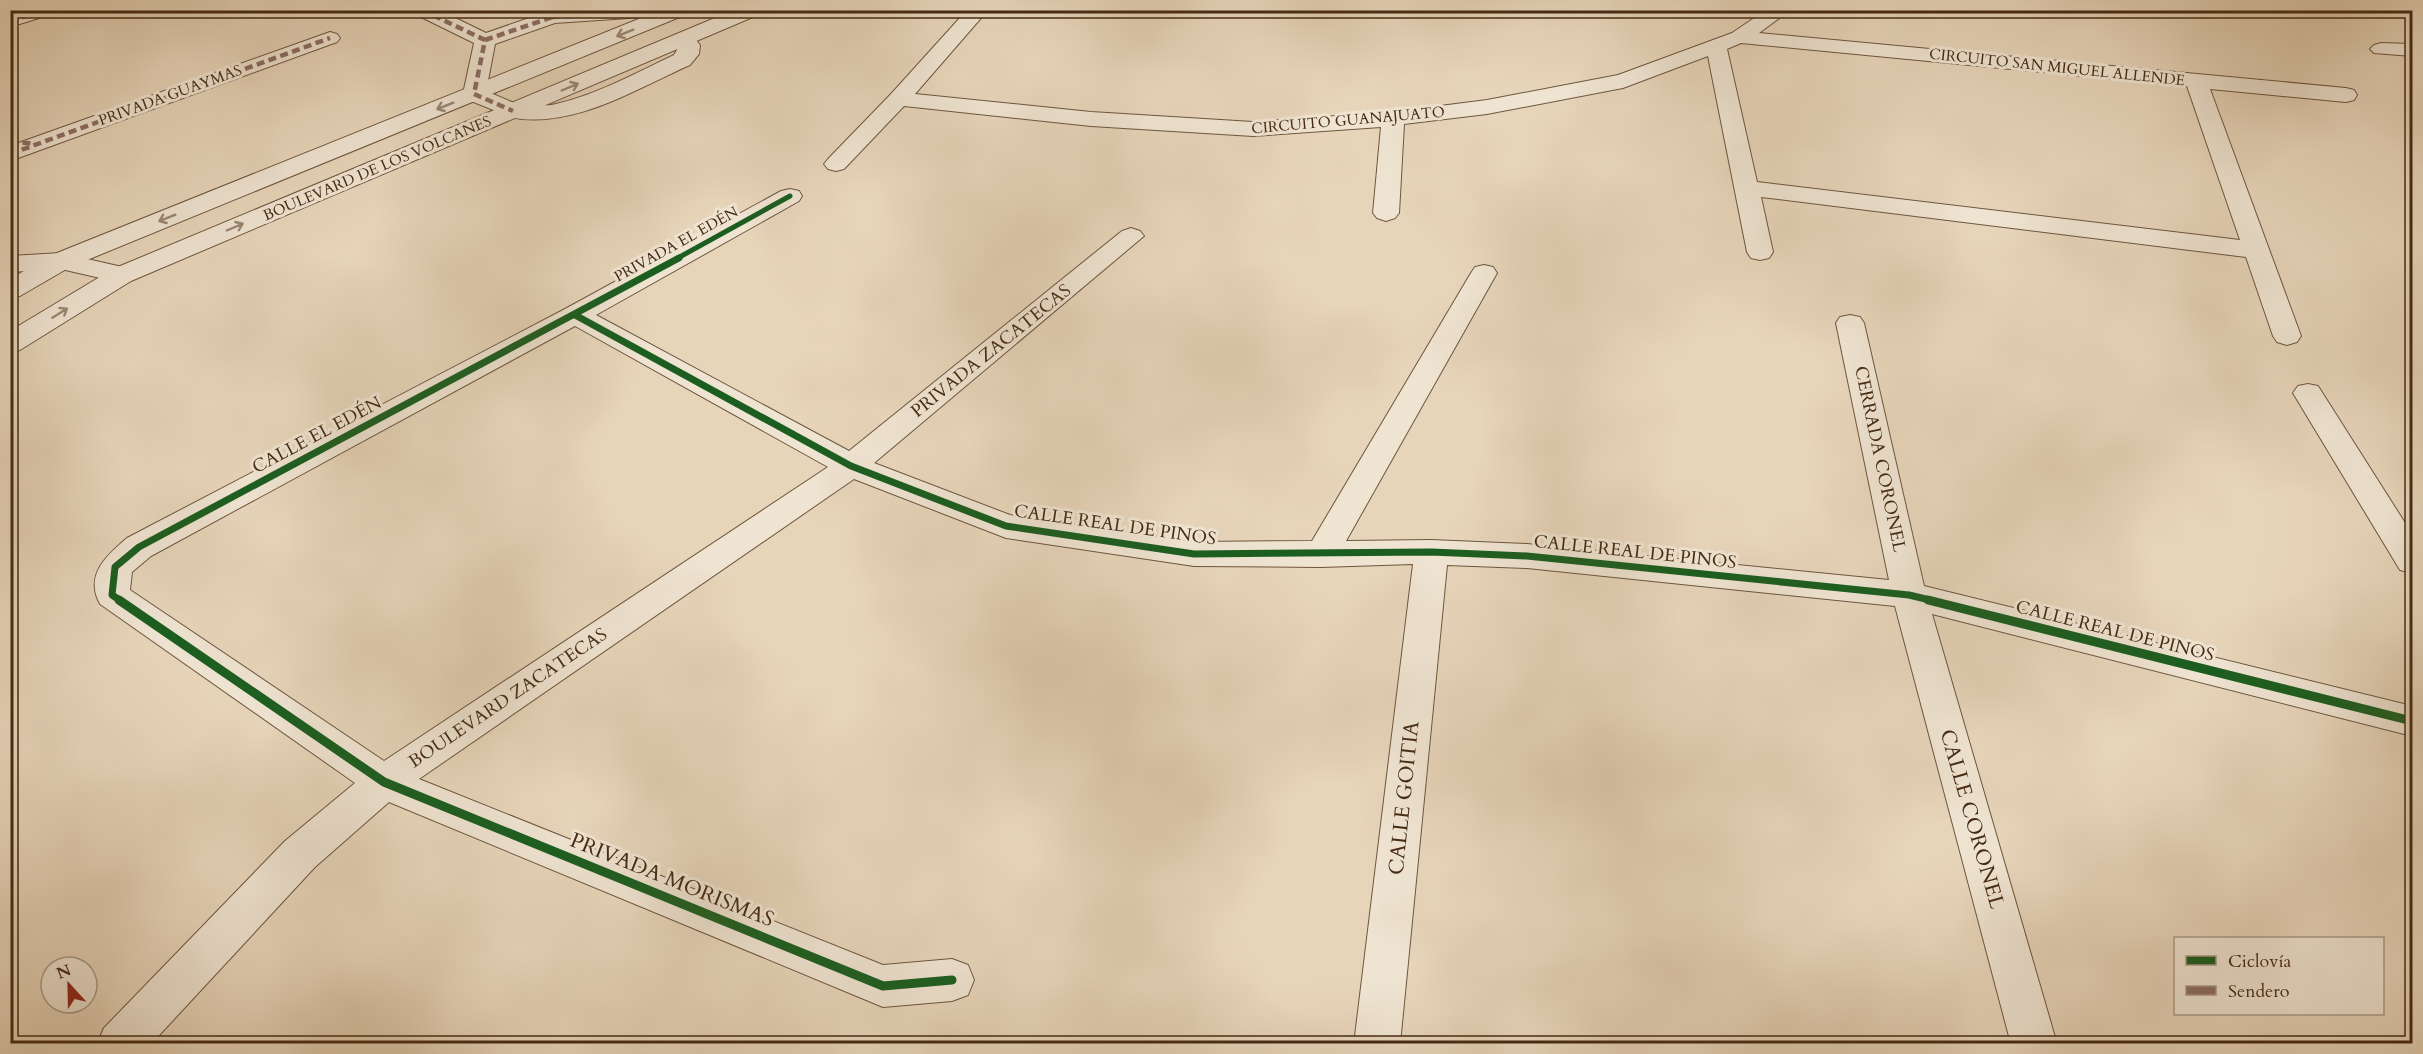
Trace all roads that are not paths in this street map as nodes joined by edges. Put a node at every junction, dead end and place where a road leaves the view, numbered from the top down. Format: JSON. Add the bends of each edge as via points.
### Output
{"nodes":[{"id":1,"x":45,"y":10,"type":"edge"},
{"id":2,"x":422,"y":10,"type":"edge"},
{"id":3,"x":528,"y":10,"type":"edge"},
{"id":4,"x":658,"y":10,"type":"edge"},
{"id":5,"x":680,"y":10,"type":"edge"},
{"id":6,"x":753,"y":10,"type":"edge"},
{"id":7,"x":978,"y":10,"type":"edge"},
{"id":8,"x":1780,"y":10,"type":"edge"},
{"id":9,"x":553,"y":17,"type":"junction"},
{"id":10,"x":10,"y":21,"type":"edge"},
{"id":11,"x":1739,"y":37,"type":"junction"},
{"id":12,"x":330,"y":38,"type":"dead end"},
{"id":13,"x":485,"y":40,"type":"junction"},
{"id":14,"x":1716,"y":46,"type":"junction"},
{"id":15,"x":2381,"y":49,"type":"dead end"},
{"id":16,"x":2412,"y":50,"type":"edge"},
{"id":17,"x":2196,"y":81,"type":"junction"},
{"id":18,"x":474,"y":94,"type":"junction"},
{"id":19,"x":2346,"y":95,"type":"dead end"},
{"id":20,"x":898,"y":99,"type":"junction"},
{"id":21,"x":513,"y":111,"type":"junction"},
{"id":22,"x":1393,"y":119,"type":"junction"},
{"id":23,"x":10,"y":141,"type":"edge"},
{"id":24,"x":36,"y":144,"type":"junction"},
{"id":25,"x":10,"y":153,"type":"edge"},
{"id":26,"x":836,"y":164,"type":"dead end"},
{"id":27,"x":1748,"y":188,"type":"junction"},
{"id":28,"x":790,"y":196,"type":"dead end"},
{"id":29,"x":1386,"y":213,"type":"dead end"},
{"id":30,"x":1131,"y":236,"type":"dead end"},
{"id":31,"x":2255,"y":250,"type":"junction"},
{"id":32,"x":1760,"y":252,"type":"dead end"},
{"id":33,"x":61,"y":261,"type":"junction"},
{"id":34,"x":10,"y":264,"type":"edge"},
{"id":35,"x":1484,"y":273,"type":"dead end"},
{"id":36,"x":122,"y":274,"type":"junction"},
{"id":37,"x":10,"y":290,"type":"edge"},
{"id":38,"x":575,"y":315,"type":"junction"},
{"id":39,"x":1850,"y":323,"type":"dead end"},
{"id":40,"x":2287,"y":336,"type":"dead end"},
{"id":41,"x":10,"y":344,"type":"edge"},
{"id":42,"x":2308,"y":393,"type":"dead end"},
{"id":43,"x":851,"y":466,"type":"junction"},
{"id":44,"x":1431,"y":552,"type":"junction"},
{"id":45,"x":1321,"y":555,"type":"junction"},
{"id":46,"x":2412,"y":561,"type":"edge"},
{"id":47,"x":1909,"y":595,"type":"junction"},
{"id":48,"x":2412,"y":721,"type":"edge"},
{"id":49,"x":384,"y":782,"type":"junction"},
{"id":50,"x":952,"y":980,"type":"dead end"},
{"id":51,"x":120,"y":1044,"type":"edge"},
{"id":52,"x":1377,"y":1044,"type":"edge"},
{"id":53,"x":2034,"y":1044,"type":"edge"}],
"edges":[{"from":1,"to":10,"type":"street"},
{"from":2,"to":13,"type":"street"},
{"from":3,"to":9,"type":"street"},
{"from":4,"to":9,"type":"street"},
{"from":5,"to":18,"type":"street","name":"BOULEVARD DE LOS VOLCANES","one_way":true},
{"from":6,"to":21,"type":"street","name":"BOULEVARD DE LOS VOLCANES"},
{"from":7,"to":20,"type":"street"},
{"from":8,"to":11,"type":"street","name":"CIRCUITO GUANAJUATO"},
{"from":9,"to":13,"type":"street"},
{"from":11,"to":14,"type":"street","name":"CIRCUITO GUANAJUATO"},
{"from":11,"to":17,"type":"street","name":"CIRCUITO SAN MIGUEL ALLENDE"},
{"from":12,"to":24,"type":"street","name":"PRIVADA GUAYMAS"},
{"from":13,"to":18,"type":"street"},
{"from":14,"to":22,"type":"street","name":"CIRCUITO GUANAJUATO","via":[[1623,81],[1487,107]]},
{"from":14,"to":27,"type":"street"},
{"from":15,"to":16,"type":"street"},
{"from":17,"to":19,"type":"street"},
{"from":17,"to":31,"type":"street","name":"CIRCUITO SAN MIGUEL ALLENDE"},
{"from":18,"to":21,"type":"street"},
{"from":18,"to":33,"type":"street","name":"BOULEVARD DE LOS VOLCANES","one_way":true},
{"from":20,"to":22,"type":"street","name":"CIRCUITO GUANAJUATO","via":[[1253,129]]},
{"from":20,"to":26,"type":"street"},
{"from":36,"to":21,"type":"street","name":"BOULEVARD DE LOS VOLCANES","one_way":true},
{"from":22,"to":29,"type":"street"},
{"from":23,"to":24,"type":"street"},
{"from":24,"to":25,"type":"street","name":"PRIVADA GUAYMAS"},
{"from":27,"to":31,"type":"street"},
{"from":27,"to":32,"type":"street"},
{"from":28,"to":38,"type":"street","name":"PRIVADA EL EDÉN"},
{"from":30,"to":43,"type":"street","name":"PRIVADA ZACATECAS"},
{"from":31,"to":40,"type":"street","name":"CIRCUITO SAN MIGUEL ALLENDE"},
{"from":33,"to":34,"type":"street"},
{"from":33,"to":36,"type":"street"},
{"from":33,"to":37,"type":"street","name":"BOULEVARD DE LOS VOLCANES"},
{"from":35,"to":45,"type":"street"},
{"from":41,"to":36,"type":"street","name":"BOULEVARD DE LOS VOLCANES","one_way":true},
{"from":38,"to":43,"type":"street"},
{"from":38,"to":49,"type":"street","name":"CALLE EL EDÉN","via":[[139,547],[115,567],[112,595]]},
{"from":39,"to":47,"type":"street","name":"CERRADA CORONEL"},
{"from":42,"to":46,"type":"street"},
{"from":43,"to":45,"type":"street","name":"CALLE REAL DE PINOS","via":[[1006,526],[1194,554]]},
{"from":43,"to":49,"type":"street","name":"BOULEVARD ZACATECAS"},
{"from":44,"to":45,"type":"street","name":"CALLE REAL DE PINOS"},
{"from":44,"to":47,"type":"street","name":"CALLE REAL DE PINOS","via":[[1527,556]]},
{"from":44,"to":52,"type":"street","name":"CALLE GOITIA"},
{"from":47,"to":48,"type":"street","name":"CALLE REAL DE PINOS"},
{"from":47,"to":53,"type":"street","name":"CALLE CORONEL"},
{"from":49,"to":50,"type":"street","name":"PRIVADA MORISMAS","via":[[883,986]]},
{"from":49,"to":51,"type":"street","name":"BOULEVARD ZACATECAS","via":[[300,854]]}]}
